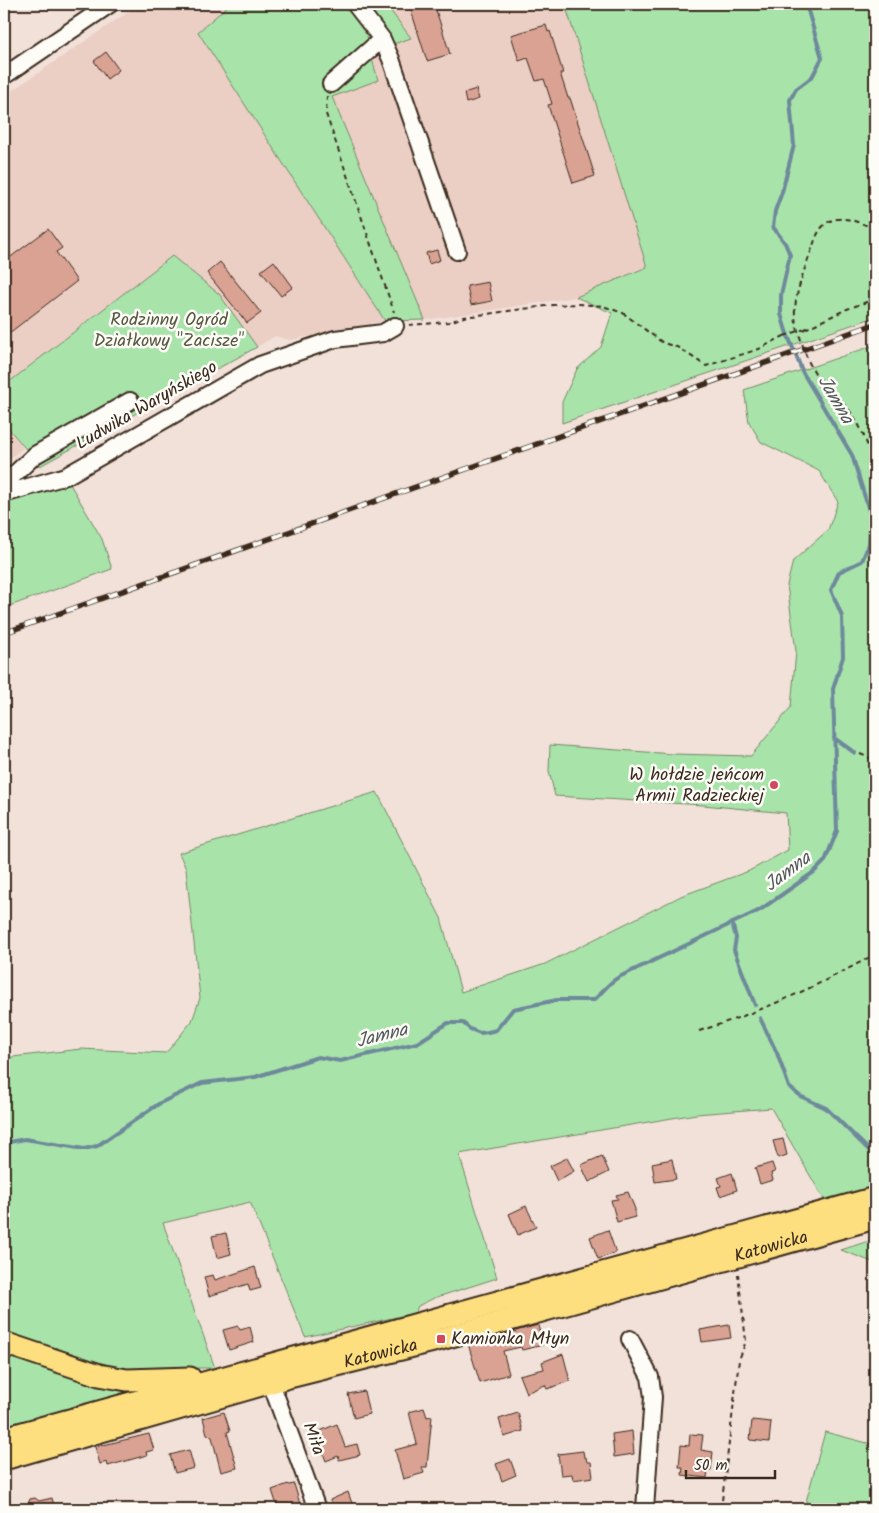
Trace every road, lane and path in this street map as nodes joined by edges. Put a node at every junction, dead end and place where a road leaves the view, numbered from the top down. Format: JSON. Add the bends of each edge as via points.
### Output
{"nodes":[{"id":1,"x":110,"y":4,"type":"edge"},
{"id":2,"x":355,"y":4,"type":"edge"},
{"id":3,"x":382,"y":39,"type":"junction"},
{"id":4,"x":4,"y":76,"type":"edge"},
{"id":5,"x":331,"y":84,"type":"joint"},
{"id":6,"x":875,"y":229,"type":"edge"},
{"id":7,"x":457,"y":251,"type":"dead end"},
{"id":8,"x":875,"y":298,"type":"edge"},
{"id":9,"x":395,"y":326,"type":"junction"},
{"id":10,"x":130,"y":401,"type":"dead end"},
{"id":11,"x":875,"y":467,"type":"edge"},
{"id":12,"x":4,"y":484,"type":"edge"},
{"id":13,"x":4,"y":494,"type":"edge"},
{"id":14,"x":860,"y":754,"type":"dead end"},
{"id":15,"x":875,"y":760,"type":"edge"},
{"id":16,"x":875,"y":954,"type":"edge"},
{"id":17,"x":698,"y":1031,"type":"dead end"},
{"id":18,"x":875,"y":1198,"type":"edge"},
{"id":19,"x":875,"y":1218,"type":"edge"},
{"id":20,"x":734,"y":1257,"type":"junction"},
{"id":21,"x":630,"y":1339,"type":"dead end"},
{"id":22,"x":4,"y":1343,"type":"edge"},
{"id":23,"x":222,"y":1377,"type":"junction"},
{"id":24,"x":271,"y":1383,"type":"junction"},
{"id":25,"x":4,"y":1438,"type":"edge"},
{"id":26,"x":4,"y":1459,"type":"edge"},
{"id":27,"x":317,"y":1509,"type":"edge"},
{"id":28,"x":646,"y":1509,"type":"edge"},
{"id":29,"x":721,"y":1509,"type":"edge"}],
"edges":[{"from":1,"to":4,"type":"street"},
{"from":2,"to":3,"type":"street"},
{"from":3,"to":5,"type":"street"},
{"from":3,"to":7,"type":"street"},
{"from":5,"to":9,"type":"path","via":[[326,98],[326,114],[394,308]]},
{"from":6,"to":11,"type":"path","via":[[846,218],[834,219],[824,225],[818,232],[808,260],[794,311],[811,368],[852,415]]},
{"from":8,"to":9,"type":"path","bridge":true,"via":[[759,349],[706,366],[677,347],[663,343],[623,313],[603,306],[553,305],[464,317],[449,322]]},
{"from":9,"to":13,"type":"street","name":"Ludwika Waryńskiego","via":[[383,332],[335,339],[260,365],[66,476]]},
{"from":10,"to":12,"type":"street","via":[[35,455]]},
{"from":14,"to":15,"type":"path"},
{"from":16,"to":17,"type":"path","via":[[788,999]]},
{"from":18,"to":23,"type":"main road","name":"Katowicka"},
{"from":19,"to":20,"type":"main road","name":"Katowicka"},
{"from":20,"to":24,"type":"main road","name":"Katowicka"},
{"from":20,"to":29,"type":"path","via":[[746,1341],[739,1360]]},
{"from":21,"to":28,"type":"street","via":[[650,1377],[653,1397]]},
{"from":22,"to":23,"type":"main road","via":[[99,1375],[127,1380]]},
{"from":23,"to":25,"type":"main road","name":"Katowicka"},
{"from":24,"to":26,"type":"main road","name":"Katowicka"},
{"from":24,"to":27,"type":"street","name":"Miła"}]}
